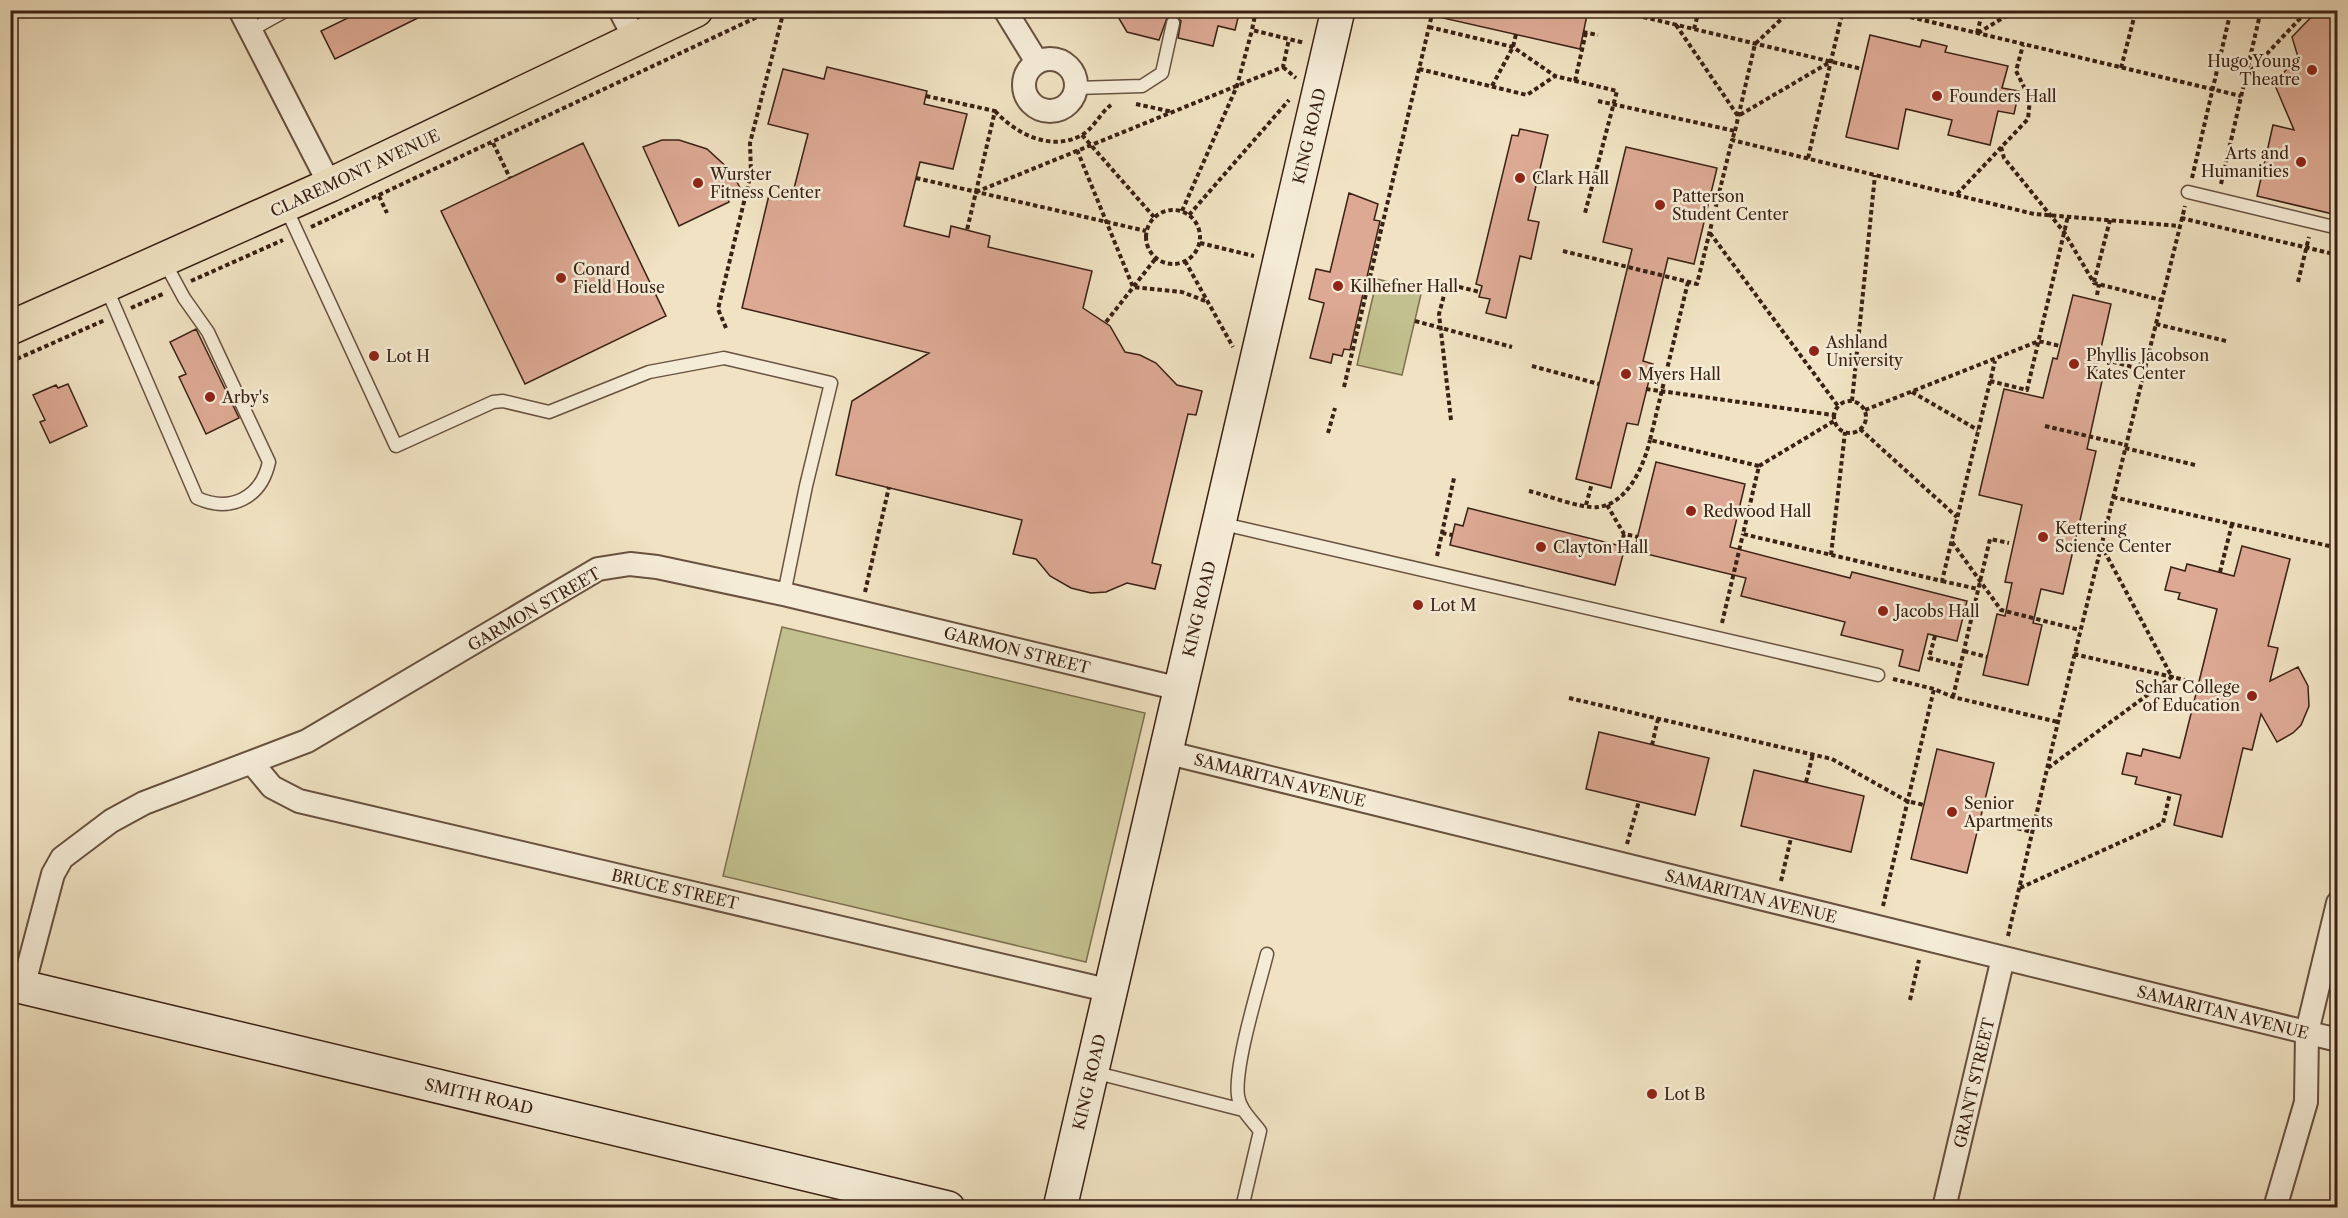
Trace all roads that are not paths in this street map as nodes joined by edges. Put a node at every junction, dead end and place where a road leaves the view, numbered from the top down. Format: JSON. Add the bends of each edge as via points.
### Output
{"nodes":[{"id":1,"x":287,"y":10,"type":"edge"},
{"id":2,"x":620,"y":10,"type":"edge"},
{"id":3,"x":1005,"y":10,"type":"edge"},
{"id":4,"x":1338,"y":10,"type":"edge"},
{"id":5,"x":682,"y":13,"type":"edge"},
{"id":6,"x":245,"y":20,"type":"edge"},
{"id":7,"x":1173,"y":23,"type":"dead end"},
{"id":8,"x":635,"y":39,"type":"junction"},
{"id":9,"x":1037,"y":62,"type":"junction"},
{"id":10,"x":1076,"y":88,"type":"junction"},
{"id":11,"x":330,"y":185,"type":"junction"},
{"id":12,"x":2188,"y":192,"type":"road end"},
{"id":13,"x":291,"y":219,"type":"junction"},
{"id":14,"x":2337,"y":228,"type":"edge"},
{"id":15,"x":171,"y":274,"type":"junction"},
{"id":16,"x":112,"y":300,"type":"junction"},
{"id":17,"x":10,"y":328,"type":"edge"},
{"id":18,"x":1219,"y":523,"type":"junction"},
{"id":19,"x":784,"y":594,"type":"junction"},
{"id":20,"x":1878,"y":675,"type":"road end"},
{"id":21,"x":1180,"y":689,"type":"junction"},
{"id":22,"x":1165,"y":752,"type":"junction"},
{"id":23,"x":252,"y":763,"type":"junction"},
{"id":24,"x":2337,"y":903,"type":"edge"},
{"id":25,"x":1267,"y":954,"type":"dead end"},
{"id":26,"x":2003,"y":958,"type":"junction"},
{"id":27,"x":17,"y":986,"type":"edge"},
{"id":28,"x":1111,"y":991,"type":"junction"},
{"id":29,"x":2307,"y":1032,"type":"junction"},
{"id":30,"x":2337,"y":1040,"type":"edge"},
{"id":31,"x":1092,"y":1072,"type":"junction"},
{"id":32,"x":1243,"y":1110,"type":"junction"},
{"id":33,"x":948,"y":1208,"type":"edge"},
{"id":34,"x":1060,"y":1208,"type":"edge"},
{"id":35,"x":1242,"y":1208,"type":"edge"},
{"id":36,"x":1944,"y":1208,"type":"edge"},
{"id":37,"x":2275,"y":1208,"type":"edge"}],
"edges":[{"from":1,"to":6,"type":"lane"},
{"from":2,"to":8,"type":"street"},
{"from":3,"to":9,"type":"street"},
{"from":4,"to":18,"type":"street","name":"KING ROAD"},
{"from":5,"to":8,"type":"main road","name":"CLAREMONT AVENUE"},
{"from":6,"to":11,"type":"street"},
{"from":7,"to":10,"type":"lane","via":[[1162,74],[1142,86]]},
{"from":8,"to":11,"type":"main road","name":"CLAREMONT AVENUE"},
{"from":9,"to":10,"type":"street","via":[[1049,59],[1066,64],[1076,79]]},
{"from":9,"to":10,"type":"street","via":[[1028,71],[1023,88],[1037,109],[1062,109],[1074,97]]},
{"from":11,"to":13,"type":"main road","name":"CLAREMONT AVENUE"},
{"from":12,"to":14,"type":"lane"},
{"from":13,"to":15,"type":"main road","name":"CLAREMONT AVENUE"},
{"from":13,"to":19,"type":"lane","via":[[396,446],[493,402],[549,412],[649,372],[723,358],[831,383]]},
{"from":15,"to":16,"type":"main road","name":"CLAREMONT AVENUE"},
{"from":15,"to":16,"type":"lane","via":[[208,332],[269,462],[259,487],[229,505],[197,498]]},
{"from":16,"to":17,"type":"main road","name":"CLAREMONT AVENUE"},
{"from":18,"to":20,"type":"lane"},
{"from":18,"to":21,"type":"street","name":"KING ROAD"},
{"from":19,"to":21,"type":"street","name":"GARMON STREET"},
{"from":19,"to":23,"type":"street","name":"GARMON STREET","via":[[630,564],[598,569],[353,716],[307,741]]},
{"from":21,"to":22,"type":"street","name":"KING ROAD"},
{"from":22,"to":26,"type":"street","name":"SAMARITAN AVENUE"},
{"from":22,"to":28,"type":"street","name":"KING ROAD"},
{"from":23,"to":27,"type":"street","name":"GARMON STREET","via":[[144,803],[111,821],[62,858],[53,874]]},
{"from":23,"to":28,"type":"street","name":"BRUCE STREET","via":[[272,787],[299,801]]},
{"from":24,"to":29,"type":"street"},
{"from":25,"to":32,"type":"lane","via":[[1242,1060],[1238,1095]]},
{"from":26,"to":29,"type":"street","name":"SAMARITAN AVENUE"},
{"from":26,"to":36,"type":"street","name":"GRANT STREET"},
{"from":27,"to":33,"type":"street","name":"SMITH ROAD"},
{"from":28,"to":31,"type":"street","name":"KING ROAD"},
{"from":29,"to":30,"type":"street","name":"SAMARITAN AVENUE"},
{"from":29,"to":37,"type":"street","via":[[2306,1102]]},
{"from":31,"to":32,"type":"lane"},
{"from":31,"to":34,"type":"street","name":"KING ROAD"},
{"from":32,"to":35,"type":"lane","via":[[1260,1131]]}]}
